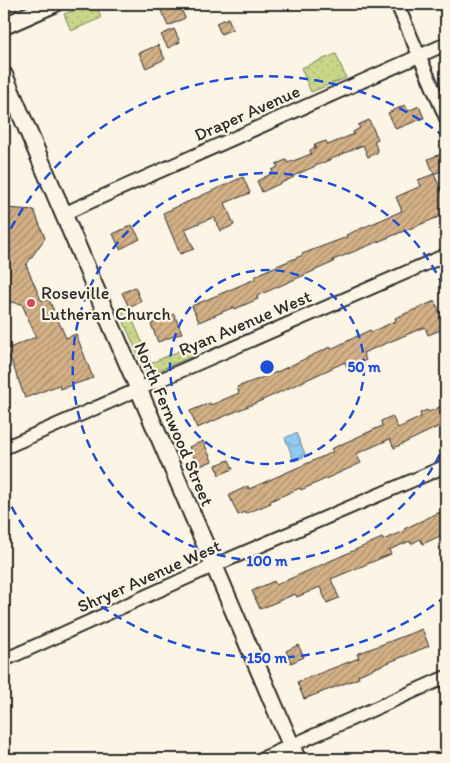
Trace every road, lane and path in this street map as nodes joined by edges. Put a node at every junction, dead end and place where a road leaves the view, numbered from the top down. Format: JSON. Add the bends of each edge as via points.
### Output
{"nodes":[{"id":1,"x":54,"y":4,"type":"edge"},
{"id":2,"x":397,"y":4,"type":"edge"},
{"id":3,"x":4,"y":26,"type":"edge"},
{"id":4,"x":446,"y":44,"type":"edge"},
{"id":5,"x":420,"y":56,"type":"junction"},
{"id":6,"x":4,"y":75,"type":"edge"},
{"id":7,"x":446,"y":118,"type":"edge"},
{"id":8,"x":63,"y":214,"type":"junction"},
{"id":9,"x":446,"y":255,"type":"edge"},
{"id":10,"x":137,"y":388,"type":"junction"},
{"id":11,"x":4,"y":448,"type":"edge"},
{"id":12,"x":446,"y":466,"type":"edge"},
{"id":13,"x":213,"y":566,"type":"junction"},
{"id":14,"x":4,"y":660,"type":"edge"},
{"id":15,"x":446,"y":677,"type":"edge"},
{"id":16,"x":294,"y":752,"type":"edge"},
{"id":17,"x":260,"y":759,"type":"edge"}],
"edges":[{"from":1,"to":3,"type":"street"},
{"from":2,"to":5,"type":"street"},
{"from":4,"to":5,"type":"street","name":"Draper Avenue"},
{"from":5,"to":7,"type":"street"},
{"from":5,"to":8,"type":"street","name":"Draper Avenue"},
{"from":6,"to":8,"type":"street","name":"North Fernwood Street"},
{"from":8,"to":10,"type":"street","name":"North Fernwood Street"},
{"from":9,"to":10,"type":"street","name":"Ryan Avenue West"},
{"from":10,"to":11,"type":"street","name":"Ryan Avenue West"},
{"from":10,"to":13,"type":"street","name":"North Fernwood Street"},
{"from":12,"to":13,"type":"street","name":"Shryer Avenue West"},
{"from":13,"to":14,"type":"street","name":"Shryer Avenue West"},
{"from":13,"to":16,"type":"street","name":"North Fernwood Street"},
{"from":15,"to":16,"type":"street"},
{"from":16,"to":17,"type":"street"}]}
